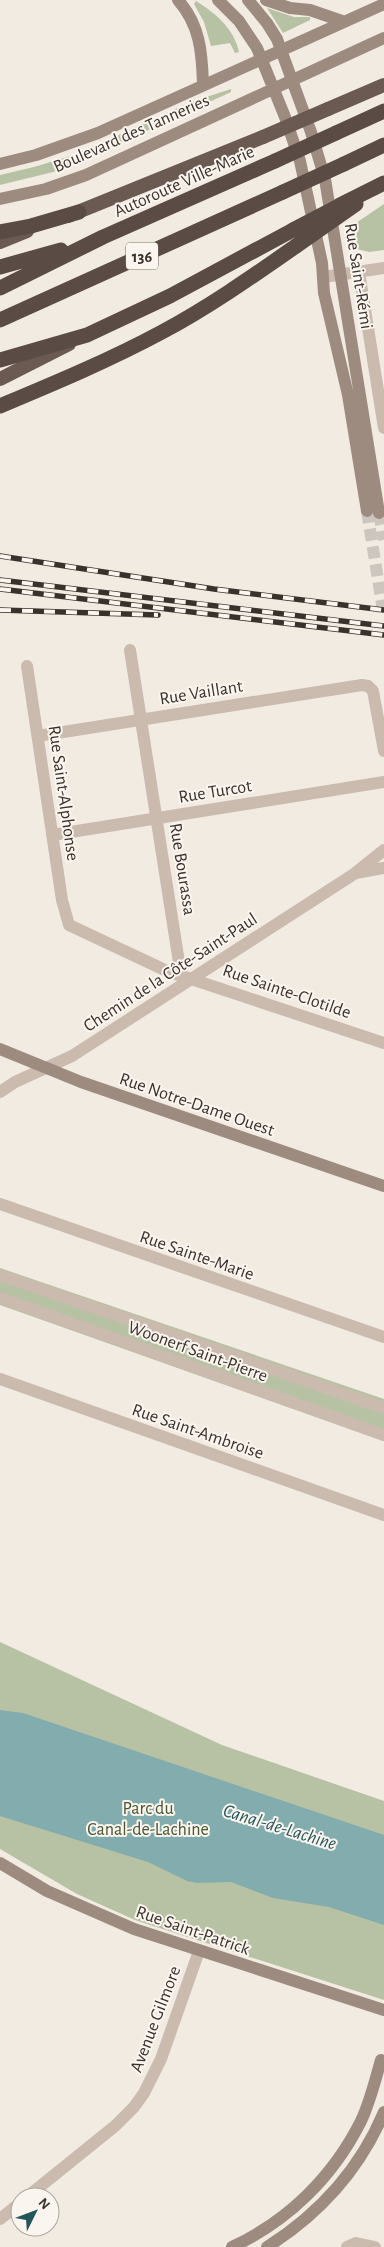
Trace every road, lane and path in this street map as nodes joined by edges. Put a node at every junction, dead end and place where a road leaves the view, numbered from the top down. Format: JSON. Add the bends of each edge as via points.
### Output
{"nodes":[{"id":1,"x":178,"y":0,"type":"edge"},
{"id":2,"x":218,"y":0,"type":"edge"},
{"id":3,"x":248,"y":0,"type":"edge"},
{"id":4,"x":266,"y":0,"type":"edge"},
{"id":5,"x":384,"y":4,"type":"edge"},
{"id":6,"x":342,"y":21,"type":"junction"},
{"id":7,"x":384,"y":38,"type":"edge"},
{"id":8,"x":281,"y":50,"type":"junction"},
{"id":9,"x":262,"y":58,"type":"junction"},
{"id":10,"x":292,"y":79,"type":"junction"},
{"id":11,"x":203,"y":84,"type":"junction"},
{"id":12,"x":384,"y":85,"type":"edge"},
{"id":13,"x":273,"y":88,"type":"junction"},
{"id":14,"x":384,"y":111,"type":"edge"},
{"id":15,"x":382,"y":145,"type":"edge"},
{"id":16,"x":0,"y":164,"type":"edge"},
{"id":17,"x":384,"y":184,"type":"edge"},
{"id":18,"x":0,"y":199,"type":"edge"},
{"id":19,"x":355,"y":201,"type":"junction"},
{"id":20,"x":79,"y":212,"type":"junction"},
{"id":21,"x":0,"y":232,"type":"edge"},
{"id":22,"x":102,"y":237,"type":"junction"},
{"id":23,"x":0,"y":242,"type":"edge"},
{"id":24,"x":0,"y":268,"type":"edge"},
{"id":25,"x":384,"y":268,"type":"edge"},
{"id":26,"x":360,"y":272,"type":"junction"},
{"id":27,"x":341,"y":274,"type":"junction"},
{"id":28,"x":324,"y":277,"type":"junction"},
{"id":29,"x":0,"y":288,"type":"edge"},
{"id":30,"x":0,"y":320,"type":"edge"},
{"id":31,"x":88,"y":335,"type":"junction"},
{"id":32,"x":0,"y":360,"type":"edge"},
{"id":33,"x":0,"y":379,"type":"edge"},
{"id":34,"x":0,"y":406,"type":"edge"},
{"id":35,"x":384,"y":428,"type":"edge"},
{"id":36,"x":130,"y":650,"type":"dead end"},
{"id":37,"x":27,"y":666,"type":"dead end"},
{"id":38,"x":142,"y":720,"type":"junction"},
{"id":39,"x":38,"y":736,"type":"junction"},
{"id":40,"x":384,"y":751,"type":"edge"},
{"id":41,"x":384,"y":782,"type":"edge"},
{"id":42,"x":157,"y":818,"type":"junction"},
{"id":43,"x":52,"y":835,"type":"junction"},
{"id":44,"x":384,"y":850,"type":"edge"},
{"id":45,"x":384,"y":868,"type":"edge"},
{"id":46,"x":354,"y":874,"type":"junction"},
{"id":47,"x":69,"y":925,"type":"joint"},
{"id":48,"x":181,"y":975,"type":"junction"},
{"id":49,"x":194,"y":978,"type":"junction"},
{"id":50,"x":384,"y":1043,"type":"edge"},
{"id":51,"x":0,"y":1049,"type":"edge"},
{"id":52,"x":46,"y":1068,"type":"junction"},
{"id":53,"x":0,"y":1092,"type":"edge"},
{"id":54,"x":384,"y":1186,"type":"edge"},
{"id":55,"x":0,"y":1204,"type":"edge"},
{"id":56,"x":0,"y":1275,"type":"edge"},
{"id":57,"x":0,"y":1298,"type":"edge"},
{"id":58,"x":384,"y":1337,"type":"edge"},
{"id":59,"x":0,"y":1379,"type":"edge"},
{"id":60,"x":384,"y":1408,"type":"edge"},
{"id":61,"x":384,"y":1435,"type":"edge"},
{"id":62,"x":384,"y":1515,"type":"edge"},
{"id":63,"x":0,"y":1863,"type":"edge"},
{"id":64,"x":199,"y":1951,"type":"junction"},
{"id":65,"x":384,"y":2010,"type":"edge"},
{"id":66,"x":381,"y":2060,"type":"dead end"},
{"id":67,"x":384,"y":2112,"type":"edge"},
{"id":68,"x":40,"y":2187,"type":"edge"},
{"id":69,"x":10,"y":2211,"type":"edge"},
{"id":70,"x":0,"y":2219,"type":"edge"},
{"id":71,"x":232,"y":2247,"type":"edge"},
{"id":72,"x":267,"y":2247,"type":"edge"},
{"id":73,"x":347,"y":2247,"type":"edge"},
{"id":74,"x":375,"y":2247,"type":"edge"}],
"edges":[{"from":1,"to":11,"type":"main road","via":[[198,32]]},
{"from":2,"to":9,"type":"main road","name":"Rue Saint-Rémi","via":[[240,21]]},
{"from":3,"to":8,"type":"main road","name":"Rue Saint-Rémi","via":[[267,22]]},
{"from":4,"to":6,"type":"main road"},
{"from":5,"to":6,"type":"main road","name":"Boulevard des Tanneries"},
{"from":6,"to":8,"type":"main road","name":"Boulevard des Tanneries"},
{"from":7,"to":10,"type":"main road","name":"Boulevard des Tanneries"},
{"from":8,"to":9,"type":"main road","name":"Boulevard des Tanneries"},
{"from":8,"to":10,"type":"main road","name":"Rue Saint-Rémi"},
{"from":9,"to":11,"type":"main road","name":"Boulevard des Tanneries"},
{"from":9,"to":13,"type":"main road","name":"Rue Saint-Rémi"},
{"from":10,"to":13,"type":"main road","name":"Boulevard des Tanneries"},
{"from":10,"to":27,"type":"main road","name":"Rue Saint-Rémi","via":[[320,160]]},
{"from":11,"to":16,"type":"main road","name":"Boulevard des Tanneries","via":[[77,142]]},
{"from":12,"to":20,"type":"highway","bridge":true},
{"from":13,"to":18,"type":"main road","name":"Boulevard des Tanneries","via":[[86,175],[46,189]]},
{"from":13,"to":28,"type":"main road","name":"Rue Saint-Rémi","via":[[302,168]]},
{"from":14,"to":22,"type":"highway","name":"Autoroute Ville-Marie","number":"136","bridge":true},
{"from":15,"to":30,"type":"highway","number":"136","bridge":true},
{"from":17,"to":19,"type":"highway"},
{"from":19,"to":31,"type":"highway","bridge":true},
{"from":19,"to":34,"type":"highway","bridge":true,"via":[[296,246],[204,308],[115,356]]},
{"from":20,"to":21,"type":"highway"},
{"from":20,"to":23,"type":"highway"},
{"from":22,"to":24,"type":"highway"},
{"from":22,"to":29,"type":"highway","name":"Autoroute Ville-Marie","number":"136"},
{"from":25,"to":26,"type":"street"},
{"from":26,"to":27,"type":"street"},
{"from":26,"to":35,"type":"street","name":"Rue Saint-Rémi"},
{"from":27,"to":28,"type":"street"},
{"from":27,"to":28,"type":"main road","name":"Rue Saint-Rémi","via":[[373,512],[324,293]]},
{"from":31,"to":32,"type":"highway"},
{"from":31,"to":33,"type":"highway"},
{"from":36,"to":38,"type":"street","name":"Rue Bourassa"},
{"from":37,"to":39,"type":"street","name":"Rue Saint-Alphonse"},
{"from":38,"to":39,"type":"street","name":"Rue Vaillant"},
{"from":38,"to":40,"type":"street","name":"Rue Vaillant","via":[[362,685],[370,687],[373,693]]},
{"from":38,"to":42,"type":"street","name":"Rue Bourassa"},
{"from":39,"to":43,"type":"street","name":"Rue Saint-Alphonse"},
{"from":41,"to":42,"type":"street","name":"Rue Turcot"},
{"from":42,"to":43,"type":"street","name":"Rue Turcot"},
{"from":42,"to":48,"type":"street","name":"Rue Bourassa"},
{"from":43,"to":47,"type":"street","name":"Rue Saint-Alphonse","via":[[65,918]]},
{"from":44,"to":46,"type":"street","name":"Chemin de la Côte-Saint-Paul"},
{"from":45,"to":46,"type":"street","name":"Chemin de la Côte-Saint-Paul"},
{"from":46,"to":49,"type":"street","name":"Chemin de la Côte-Saint-Paul"},
{"from":47,"to":48,"type":"street","name":"Rue Sainte-Clotilde"},
{"from":48,"to":49,"type":"street","name":"Rue Sainte-Clotilde"},
{"from":49,"to":50,"type":"street","name":"Rue Sainte-Clotilde"},
{"from":49,"to":52,"type":"street","name":"Chemin de la Côte-Saint-Paul","via":[[72,1056]]},
{"from":51,"to":52,"type":"main road","name":"Rue Notre-Dame Ouest"},
{"from":52,"to":53,"type":"street","name":"Chemin de la Côte-Saint-Paul"},
{"from":52,"to":54,"type":"main road","name":"Rue Notre-Dame Ouest"},
{"from":55,"to":58,"type":"street","name":"Rue Sainte-Marie"},
{"from":56,"to":60,"type":"street","name":"Woonerf Saint-Pierre"},
{"from":57,"to":61,"type":"street","name":"Woonerf Saint-Pierre"},
{"from":59,"to":62,"type":"street","name":"Rue Saint-Ambroise"},
{"from":63,"to":64,"type":"main road","name":"Rue Saint-Patrick","via":[[47,1892],[83,1908]]},
{"from":64,"to":65,"type":"main road","name":"Rue Saint-Patrick"},
{"from":64,"to":68,"type":"street","name":"Avenue Gilmore","via":[[161,2059],[140,2099],[115,2126]]},
{"from":66,"to":71,"type":"main road","via":[[361,2121],[330,2170],[288,2212],[266,2229]]},
{"from":67,"to":72,"type":"main road","via":[[362,2155],[337,2188],[303,2222]]},
{"from":69,"to":70,"type":"street"},
{"from":73,"to":74,"type":"street","via":[[356,2244]]}]}
